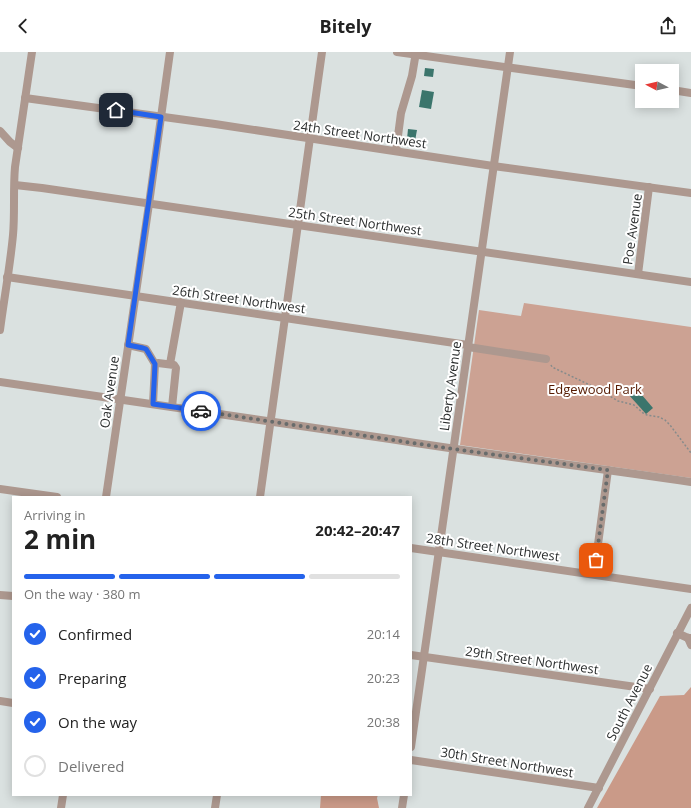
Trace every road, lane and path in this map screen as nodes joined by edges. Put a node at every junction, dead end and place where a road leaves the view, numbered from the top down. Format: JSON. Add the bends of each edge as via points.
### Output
{"nodes":[{"id":1,"x":32,"y":52,"type":"edge"},
{"id":2,"x":170,"y":52,"type":"edge"},
{"id":3,"x":322,"y":52,"type":"edge"},
{"id":4,"x":397,"y":52,"type":"edge"},
{"id":5,"x":510,"y":52,"type":"edge"},
{"id":6,"x":415,"y":53,"type":"edge"},
{"id":7,"x":507,"y":67,"type":"junction"},
{"id":8,"x":635,"y":85,"type":"edge"},
{"id":9,"x":679,"y":91,"type":"edge"},
{"id":10,"x":691,"y":93,"type":"edge"},
{"id":11,"x":25,"y":98,"type":"junction"},
{"id":12,"x":161,"y":117,"type":"junction"},
{"id":13,"x":0,"y":131,"type":"edge"},
{"id":14,"x":310,"y":139,"type":"junction"},
{"id":15,"x":18,"y":148,"type":"junction"},
{"id":16,"x":396,"y":151,"type":"junction"},
{"id":17,"x":493,"y":166,"type":"junction"},
{"id":18,"x":15,"y":185,"type":"junction"},
{"id":19,"x":650,"y":187,"type":"junction"},
{"id":20,"x":691,"y":193,"type":"edge"},
{"id":21,"x":149,"y":204,"type":"junction"},
{"id":22,"x":298,"y":225,"type":"junction"},
{"id":23,"x":481,"y":251,"type":"junction"},
{"id":24,"x":638,"y":274,"type":"junction"},
{"id":25,"x":7,"y":277,"type":"junction"},
{"id":26,"x":691,"y":282,"type":"edge"},
{"id":27,"x":135,"y":296,"type":"junction"},
{"id":28,"x":181,"y":302,"type":"junction"},
{"id":29,"x":286,"y":318,"type":"junction"},
{"id":30,"x":0,"y":330,"type":"edge"},
{"id":31,"x":128,"y":345,"type":"junction"},
{"id":32,"x":468,"y":346,"type":"junction"},
{"id":33,"x":546,"y":359,"type":"joint"},
{"id":34,"x":155,"y":364,"type":"junction"},
{"id":35,"x":170,"y":364,"type":"junction"},
{"id":36,"x":0,"y":382,"type":"edge"},
{"id":37,"x":120,"y":400,"type":"junction"},
{"id":38,"x":153,"y":404,"type":"junction"},
{"id":39,"x":172,"y":407,"type":"junction"},
{"id":40,"x":271,"y":422,"type":"junction"},
{"id":41,"x":453,"y":449,"type":"junction"},
{"id":42,"x":691,"y":453,"type":"edge"},
{"id":43,"x":608,"y":470,"type":"junction"},
{"id":44,"x":691,"y":482,"type":"edge"},
{"id":45,"x":0,"y":489,"type":"edge"},
{"id":46,"x":50,"y":496,"type":"edge"},
{"id":47,"x":106,"y":496,"type":"edge"},
{"id":48,"x":260,"y":496,"type":"edge"},
{"id":49,"x":412,"y":548,"type":"edge"},
{"id":50,"x":438,"y":552,"type":"junction"},
{"id":51,"x":594,"y":574,"type":"junction"},
{"id":52,"x":691,"y":589,"type":"edge"},
{"id":53,"x":0,"y":595,"type":"edge"},
{"id":54,"x":12,"y":596,"type":"edge"},
{"id":55,"x":691,"y":608,"type":"edge"},
{"id":56,"x":678,"y":633,"type":"junction"},
{"id":57,"x":690,"y":640,"type":"edge"},
{"id":58,"x":412,"y":655,"type":"edge"},
{"id":59,"x":424,"y":656,"type":"junction"},
{"id":60,"x":650,"y":689,"type":"junction"},
{"id":61,"x":0,"y":701,"type":"edge"},
{"id":62,"x":12,"y":703,"type":"edge"},
{"id":63,"x":412,"y":739,"type":"edge"},
{"id":64,"x":412,"y":760,"type":"edge"},
{"id":65,"x":598,"y":788,"type":"junction"},
{"id":66,"x":63,"y":796,"type":"edge"},
{"id":67,"x":217,"y":796,"type":"edge"},
{"id":68,"x":404,"y":796,"type":"edge"},
{"id":69,"x":61,"y":808,"type":"edge"},
{"id":70,"x":215,"y":808,"type":"edge"},
{"id":71,"x":402,"y":808,"type":"edge"},
{"id":72,"x":588,"y":808,"type":"edge"}],
"edges":[{"from":1,"to":11,"type":"street"},
{"from":2,"to":12,"type":"street","name":"Oak Avenue"},
{"from":3,"to":14,"type":"street"},
{"from":4,"to":6,"type":"street"},
{"from":5,"to":7,"type":"street","name":"Liberty Avenue"},
{"from":6,"to":7,"type":"street"},
{"from":6,"to":16,"type":"street","via":[[412,76],[401,113]]},
{"from":7,"to":8,"type":"street"},
{"from":7,"to":17,"type":"street","name":"Liberty Avenue"},
{"from":9,"to":10,"type":"street"},
{"from":11,"to":12,"type":"street","name":"24th Street Northwest"},
{"from":11,"to":15,"type":"street"},
{"from":12,"to":14,"type":"street","name":"24th Street Northwest"},
{"from":12,"to":21,"type":"street","name":"Oak Avenue"},
{"from":13,"to":15,"type":"street"},
{"from":14,"to":16,"type":"street","name":"24th Street Northwest"},
{"from":14,"to":22,"type":"street"},
{"from":15,"to":18,"type":"street"},
{"from":16,"to":17,"type":"street","name":"24th Street Northwest"},
{"from":17,"to":19,"type":"street","name":"24th Street Northwest"},
{"from":17,"to":23,"type":"street","name":"Liberty Avenue"},
{"from":18,"to":21,"type":"street","name":"25th Street Northwest"},
{"from":18,"to":25,"type":"street","via":[[13,235]]},
{"from":19,"to":20,"type":"street","name":"24th Street Northwest"},
{"from":19,"to":24,"type":"street","name":"Poe Avenue"},
{"from":21,"to":22,"type":"street","name":"25th Street Northwest"},
{"from":21,"to":27,"type":"street","name":"Oak Avenue"},
{"from":22,"to":23,"type":"street","name":"25th Street Northwest"},
{"from":22,"to":29,"type":"street"},
{"from":23,"to":24,"type":"street","name":"25th Street Northwest"},
{"from":23,"to":32,"type":"street","name":"Liberty Avenue"},
{"from":24,"to":26,"type":"street","name":"25th Street Northwest"},
{"from":25,"to":27,"type":"street","name":"26th Street Northwest"},
{"from":25,"to":30,"type":"street"},
{"from":27,"to":28,"type":"street","name":"26th Street Northwest"},
{"from":27,"to":31,"type":"street","name":"Oak Avenue"},
{"from":28,"to":29,"type":"street","name":"26th Street Northwest"},
{"from":28,"to":35,"type":"street"},
{"from":29,"to":32,"type":"street","name":"26th Street Northwest"},
{"from":29,"to":40,"type":"street"},
{"from":31,"to":34,"type":"street","via":[[146,349]]},
{"from":31,"to":37,"type":"street","name":"Oak Avenue"},
{"from":32,"to":33,"type":"street","name":"26th Street Northwest"},
{"from":32,"to":41,"type":"street","name":"Liberty Avenue"},
{"from":33,"to":42,"type":"path","via":[[552,367],[618,401],[634,405],[646,415],[665,420]]},
{"from":34,"to":35,"type":"street"},
{"from":34,"to":38,"type":"street"},
{"from":35,"to":39,"type":"street","via":[[176,368]]},
{"from":36,"to":37,"type":"street"},
{"from":37,"to":38,"type":"street"},
{"from":37,"to":47,"type":"street","name":"Oak Avenue"},
{"from":38,"to":39,"type":"street"},
{"from":39,"to":40,"type":"street"},
{"from":40,"to":41,"type":"street"},
{"from":40,"to":48,"type":"street"},
{"from":41,"to":43,"type":"street"},
{"from":41,"to":50,"type":"street","name":"Liberty Avenue"},
{"from":43,"to":44,"type":"street"},
{"from":43,"to":51,"type":"street"},
{"from":45,"to":46,"type":"street"},
{"from":49,"to":50,"type":"street","name":"28th Street Northwest"},
{"from":50,"to":51,"type":"street","name":"28th Street Northwest"},
{"from":50,"to":59,"type":"street","name":"Liberty Avenue"},
{"from":51,"to":52,"type":"street","name":"28th Street Northwest"},
{"from":53,"to":54,"type":"street"},
{"from":55,"to":56,"type":"street","name":"South Avenue"},
{"from":56,"to":57,"type":"street"},
{"from":56,"to":60,"type":"street","name":"South Avenue"},
{"from":58,"to":59,"type":"street","name":"29th Street Northwest"},
{"from":59,"to":60,"type":"street","name":"29th Street Northwest"},
{"from":59,"to":63,"type":"street","name":"Liberty Avenue"},
{"from":60,"to":65,"type":"street","name":"South Avenue"},
{"from":61,"to":62,"type":"street"},
{"from":64,"to":65,"type":"street","name":"30th Street Northwest"},
{"from":65,"to":72,"type":"street","name":"South Avenue"},
{"from":66,"to":69,"type":"street"},
{"from":67,"to":70,"type":"street"},
{"from":68,"to":71,"type":"street"}]}
